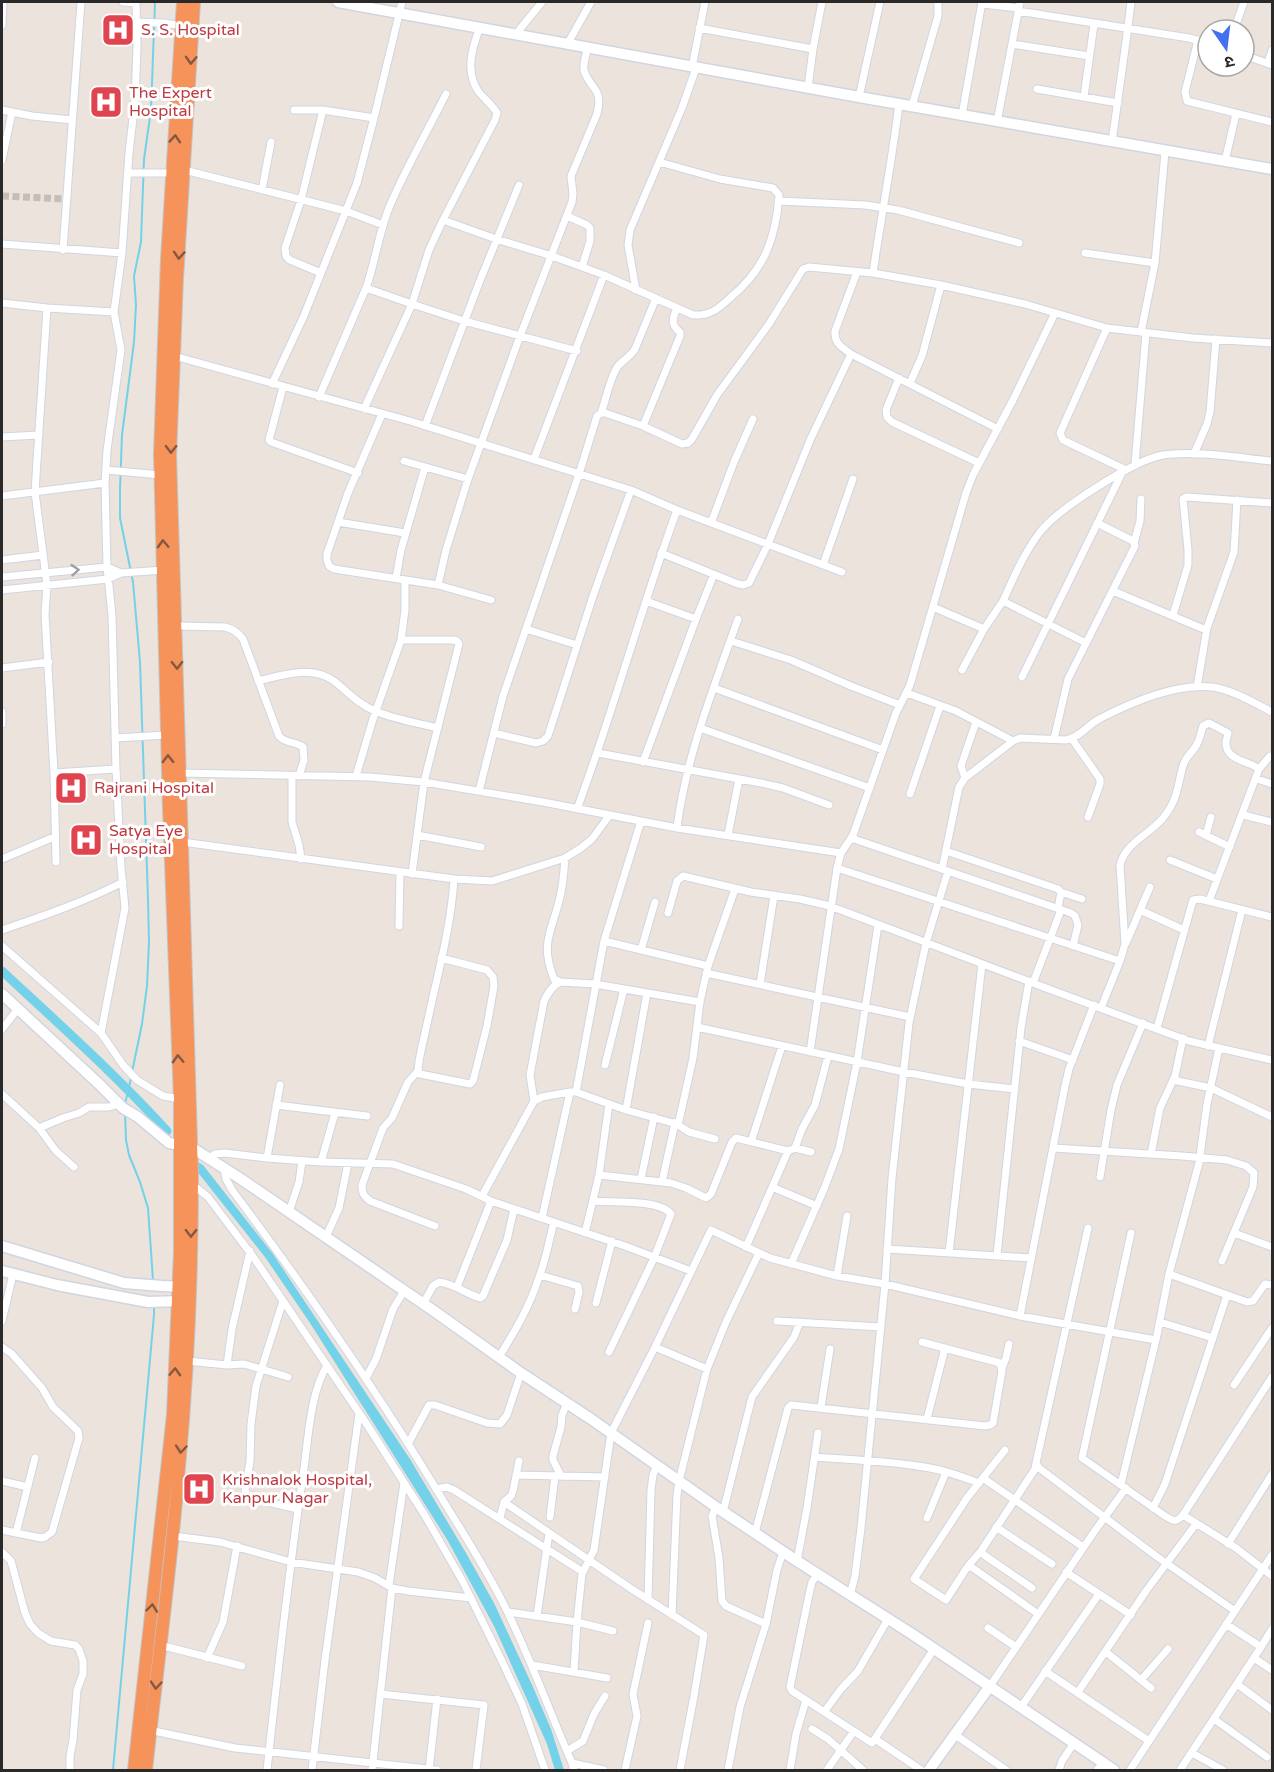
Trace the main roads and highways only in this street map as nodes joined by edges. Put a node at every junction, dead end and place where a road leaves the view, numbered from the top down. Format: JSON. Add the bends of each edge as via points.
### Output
{"nodes":[{"id":1,"x":183,"y":2,"type":"edge"},
{"id":2,"x":194,"y":2,"type":"edge"},
{"id":3,"x":178,"y":172,"type":"junction"},
{"id":4,"x":186,"y":1146,"type":"junction"},
{"id":5,"x":184,"y":1301,"type":"junction"},
{"id":6,"x":134,"y":1770,"type":"edge"},
{"id":7,"x":146,"y":1770,"type":"edge"}],
"edges":[{"from":3,"to":1,"type":"highway","one_way":true},
{"from":2,"to":3,"type":"highway","one_way":true},
{"from":3,"to":4,"type":"highway","one_way":true,"via":[[171,456],[183,842]]},
{"from":4,"to":3,"type":"highway","one_way":true,"via":[[180,1099],[160,475],[160,417]]},
{"from":4,"to":5,"type":"highway"},
{"from":6,"to":5,"type":"highway","one_way":true},
{"from":5,"to":7,"type":"highway","one_way":true,"via":[[187,1361],[173,1536]]}]}
